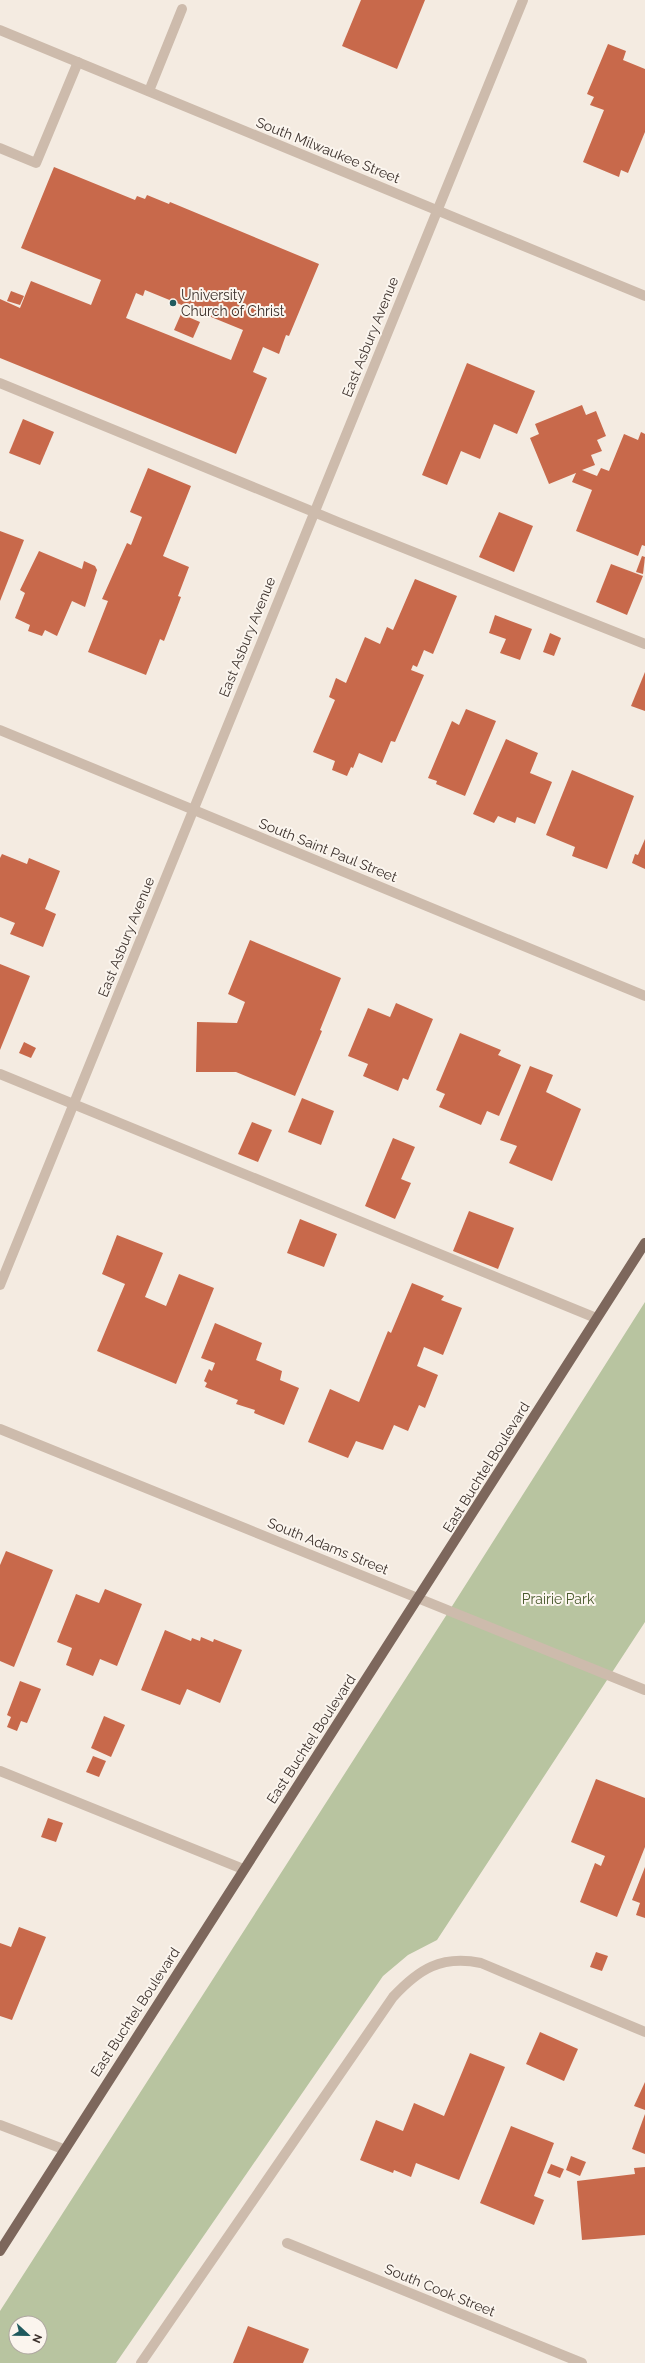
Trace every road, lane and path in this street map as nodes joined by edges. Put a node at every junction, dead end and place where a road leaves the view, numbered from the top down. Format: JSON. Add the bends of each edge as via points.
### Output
{"nodes":[{"id":1,"x":523,"y":0,"type":"edge"},
{"id":2,"x":182,"y":9,"type":"dead end"},
{"id":3,"x":0,"y":30,"type":"edge"},
{"id":4,"x":78,"y":62,"type":"junction"},
{"id":5,"x":149,"y":91,"type":"junction"},
{"id":6,"x":0,"y":148,"type":"edge"},
{"id":7,"x":437,"y":210,"type":"junction"},
{"id":8,"x":645,"y":296,"type":"edge"},
{"id":9,"x":0,"y":384,"type":"edge"},
{"id":10,"x":313,"y":512,"type":"junction"},
{"id":11,"x":645,"y":644,"type":"edge"},
{"id":12,"x":0,"y":730,"type":"edge"},
{"id":13,"x":193,"y":809,"type":"junction"},
{"id":14,"x":645,"y":996,"type":"edge"},
{"id":15,"x":0,"y":1074,"type":"edge"},
{"id":16,"x":74,"y":1104,"type":"junction"},
{"id":17,"x":645,"y":1243,"type":"edge"},
{"id":18,"x":0,"y":1285,"type":"edge"},
{"id":19,"x":596,"y":1318,"type":"junction"},
{"id":20,"x":0,"y":1429,"type":"edge"},
{"id":21,"x":419,"y":1598,"type":"junction"},
{"id":22,"x":645,"y":1690,"type":"edge"},
{"id":23,"x":0,"y":1771,"type":"edge"},
{"id":24,"x":243,"y":1869,"type":"junction"},
{"id":25,"x":645,"y":2032,"type":"edge"},
{"id":26,"x":0,"y":2124,"type":"edge"},
{"id":27,"x":63,"y":2149,"type":"junction"},
{"id":28,"x":287,"y":2243,"type":"dead end"},
{"id":29,"x":0,"y":2251,"type":"edge"},
{"id":30,"x":141,"y":2363,"type":"edge"},
{"id":31,"x":582,"y":2363,"type":"edge"}],
"edges":[{"from":1,"to":7,"type":"street","name":"East Asbury Avenue"},
{"from":2,"to":5,"type":"street"},
{"from":3,"to":4,"type":"street","name":"South Milwaukee Street"},
{"from":4,"to":5,"type":"street","name":"South Milwaukee Street"},
{"from":4,"to":6,"type":"street","via":[[36,163]]},
{"from":5,"to":7,"type":"street","name":"South Milwaukee Street"},
{"from":7,"to":8,"type":"street","name":"South Milwaukee Street"},
{"from":7,"to":10,"type":"street","name":"East Asbury Avenue"},
{"from":9,"to":10,"type":"street"},
{"from":10,"to":11,"type":"street"},
{"from":10,"to":13,"type":"street","name":"East Asbury Avenue"},
{"from":12,"to":13,"type":"street","name":"South Saint Paul Street"},
{"from":13,"to":14,"type":"street","name":"South Saint Paul Street"},
{"from":13,"to":16,"type":"street","name":"East Asbury Avenue"},
{"from":15,"to":16,"type":"street"},
{"from":16,"to":18,"type":"street","name":"East Asbury Avenue"},
{"from":16,"to":19,"type":"street"},
{"from":17,"to":19,"type":"main road","name":"East Buchtel Boulevard"},
{"from":19,"to":21,"type":"main road","name":"East Buchtel Boulevard"},
{"from":20,"to":21,"type":"street","name":"South Adams Street"},
{"from":21,"to":22,"type":"street","name":"South Adams Street"},
{"from":21,"to":24,"type":"main road","name":"East Buchtel Boulevard"},
{"from":23,"to":24,"type":"street"},
{"from":24,"to":27,"type":"main road","name":"East Buchtel Boulevard"},
{"from":25,"to":30,"type":"street","via":[[480,1963],[455,1959],[418,1972],[393,1997]]},
{"from":26,"to":27,"type":"street"},
{"from":27,"to":29,"type":"main road","name":"East Buchtel Boulevard"},
{"from":28,"to":31,"type":"street","name":"South Cook Street"}]}
